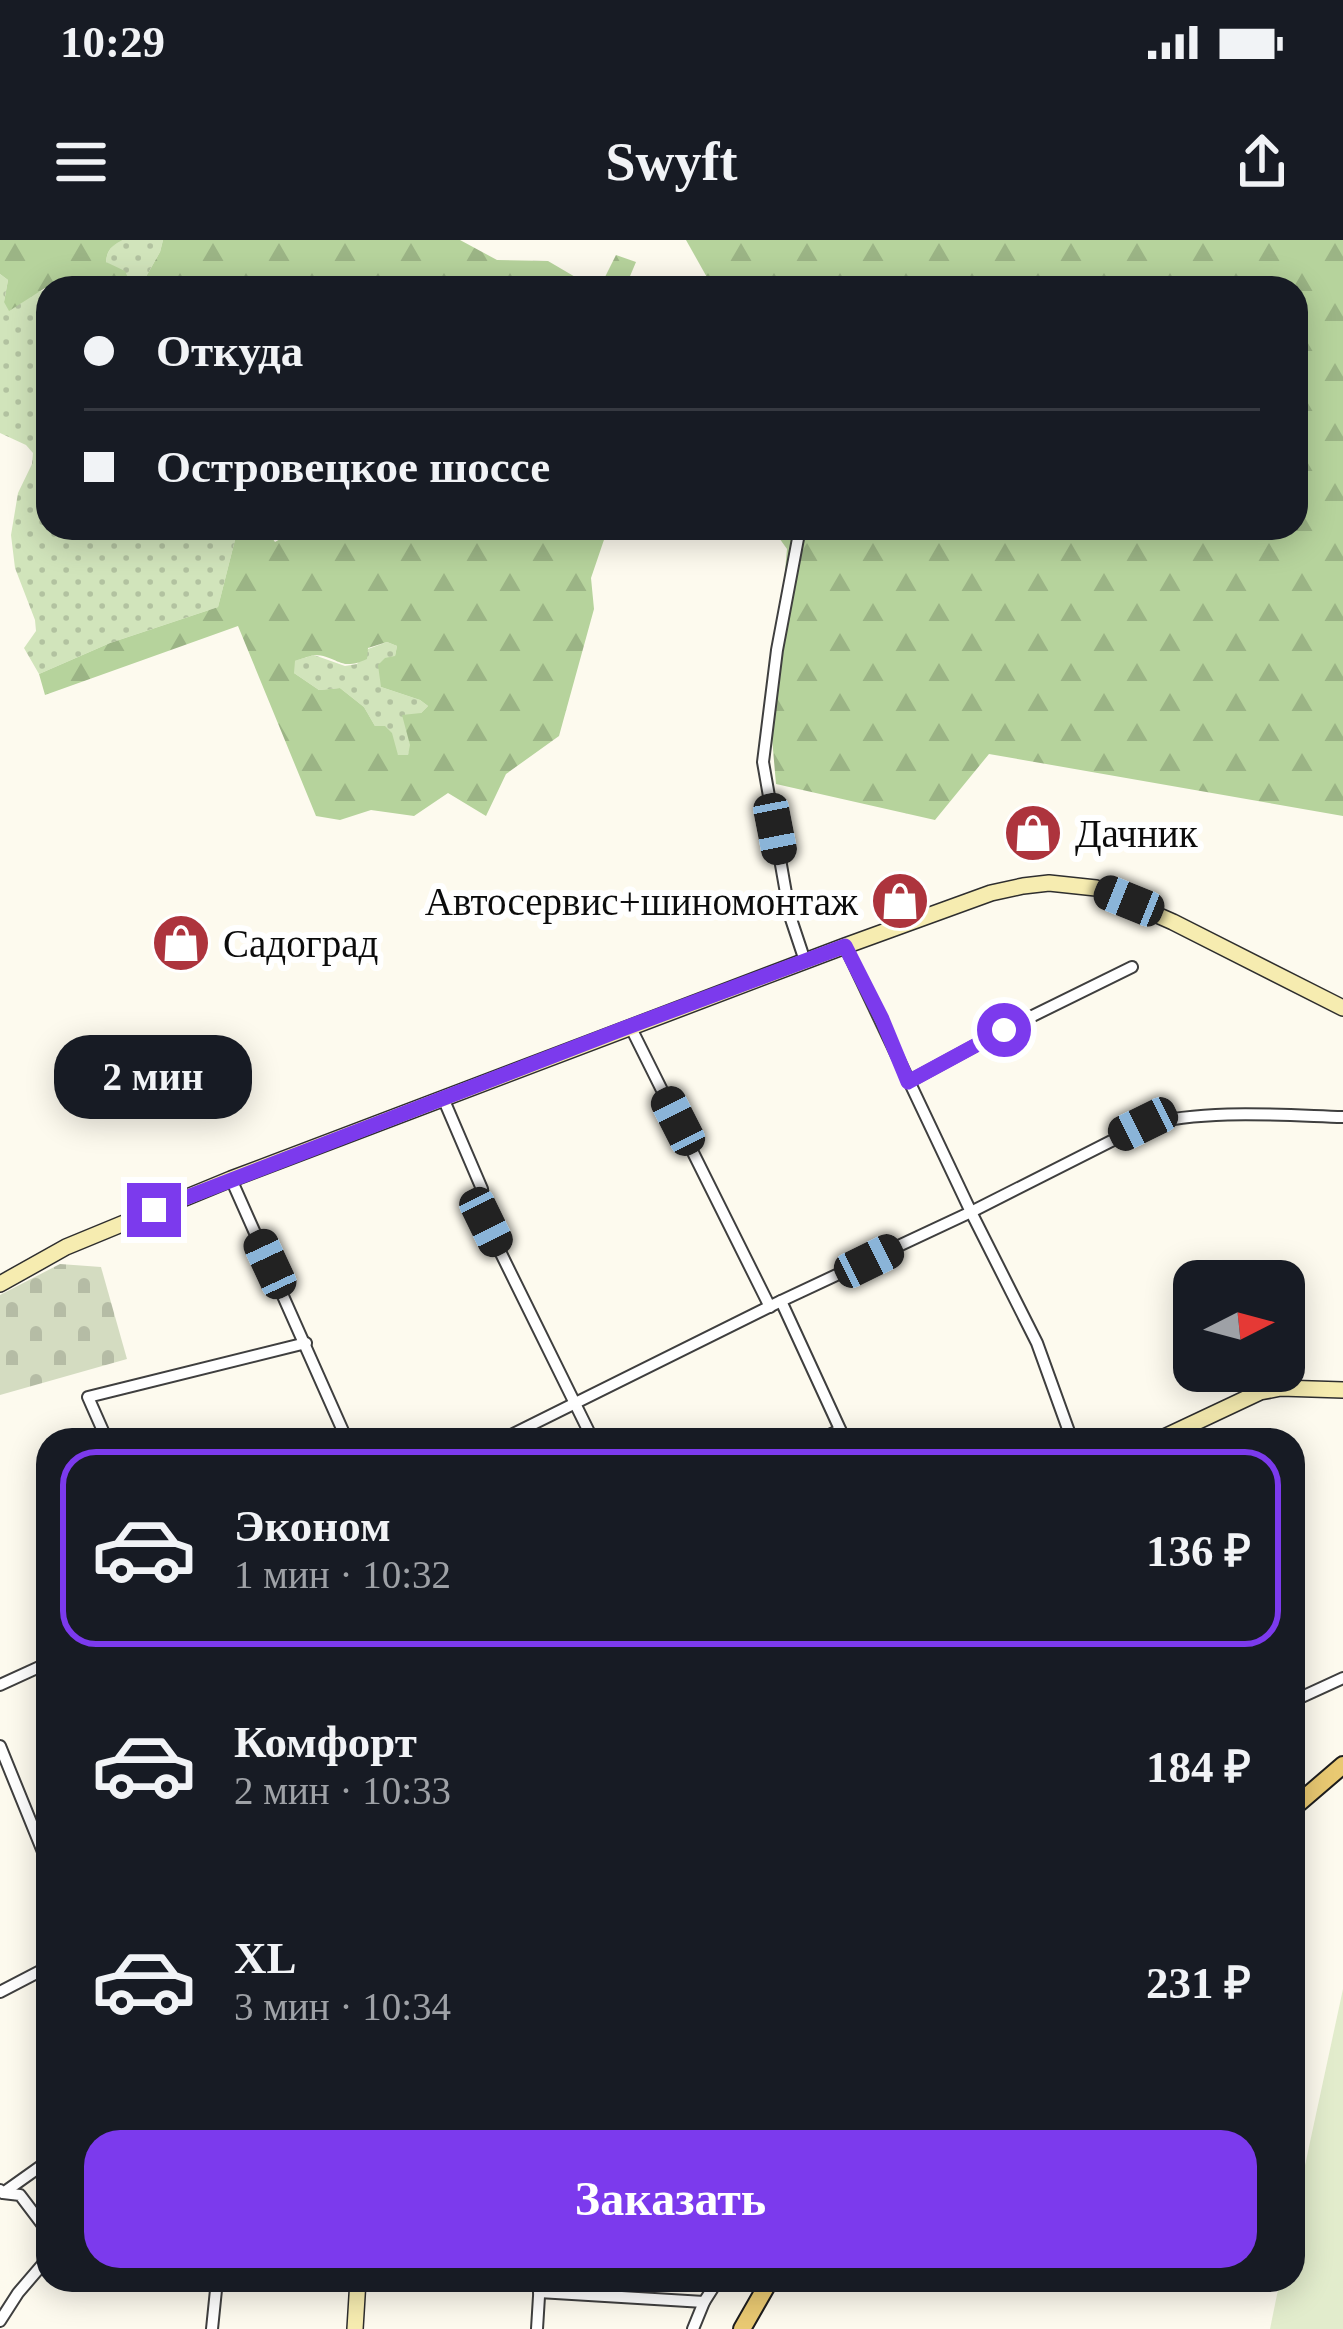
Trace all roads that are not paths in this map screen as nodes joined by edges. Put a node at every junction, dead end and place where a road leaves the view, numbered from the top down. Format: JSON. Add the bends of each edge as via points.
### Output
{"nodes":[{"id":1,"x":798,"y":540,"type":"edge"},
{"id":2,"x":845,"y":946,"type":"junction"},
{"id":3,"x":805,"y":961,"type":"junction"},
{"id":4,"x":1132,"y":967,"type":"dead end"},
{"id":5,"x":1343,"y":1008,"type":"edge"},
{"id":6,"x":630,"y":1026,"type":"junction"},
{"id":7,"x":908,"y":1082,"type":"junction"},
{"id":8,"x":442,"y":1098,"type":"junction"},
{"id":9,"x":1343,"y":1117,"type":"edge"},
{"id":10,"x":231,"y":1179,"type":"junction"},
{"id":11,"x":971,"y":1212,"type":"junction"},
{"id":12,"x":0,"y":1284,"type":"edge"},
{"id":13,"x":776,"y":1304,"type":"junction"},
{"id":14,"x":306,"y":1343,"type":"junction"},
{"id":15,"x":1343,"y":1390,"type":"edge"},
{"id":16,"x":575,"y":1403,"type":"junction"},
{"id":17,"x":101,"y":1428,"type":"edge"},
{"id":18,"x":342,"y":1428,"type":"edge"},
{"id":19,"x":525,"y":1428,"type":"edge"},
{"id":20,"x":587,"y":1428,"type":"edge"},
{"id":21,"x":839,"y":1428,"type":"edge"},
{"id":22,"x":1068,"y":1428,"type":"edge"},
{"id":23,"x":1184,"y":1428,"type":"edge"},
{"id":24,"x":36,"y":1668,"type":"edge"},
{"id":25,"x":1343,"y":1678,"type":"edge"},
{"id":26,"x":0,"y":1685,"type":"edge"},
{"id":27,"x":1305,"y":1695,"type":"edge"},
{"id":28,"x":0,"y":1746,"type":"edge"},
{"id":29,"x":1343,"y":1765,"type":"edge"},
{"id":30,"x":1305,"y":1798,"type":"edge"},
{"id":31,"x":36,"y":1834,"type":"edge"},
{"id":32,"x":36,"y":1973,"type":"edge"},
{"id":33,"x":0,"y":1992,"type":"edge"},
{"id":34,"x":36,"y":2170,"type":"edge"},
{"id":35,"x":1,"y":2193,"type":"edge"},
{"id":36,"x":36,"y":2216,"type":"edge"},
{"id":37,"x":36,"y":2272,"type":"edge"},
{"id":38,"x":216,"y":2292,"type":"edge"},
{"id":39,"x":357,"y":2292,"type":"edge"},
{"id":40,"x":540,"y":2292,"type":"edge"},
{"id":41,"x":602,"y":2292,"type":"edge"},
{"id":42,"x":710,"y":2292,"type":"edge"},
{"id":43,"x":763,"y":2292,"type":"edge"},
{"id":44,"x":704,"y":2302,"type":"junction"},
{"id":45,"x":0,"y":2321,"type":"edge"},
{"id":46,"x":212,"y":2329,"type":"edge"},
{"id":47,"x":355,"y":2329,"type":"edge"},
{"id":48,"x":537,"y":2329,"type":"edge"},
{"id":49,"x":693,"y":2329,"type":"edge"},
{"id":50,"x":742,"y":2329,"type":"edge"}],
"edges":[{"from":1,"to":3,"type":"street","via":[[764,762]]},
{"from":2,"to":3,"type":"main road"},
{"from":2,"to":5,"type":"main road","via":[[991,893],[1072,884],[1129,901]]},
{"from":2,"to":7,"type":"street"},
{"from":3,"to":6,"type":"main road"},
{"from":4,"to":7,"type":"street"},
{"from":6,"to":8,"type":"main road"},
{"from":6,"to":13,"type":"street"},
{"from":7,"to":11,"type":"street"},
{"from":8,"to":10,"type":"main road"},
{"from":8,"to":16,"type":"street","via":[[482,1189],[486,1222]]},
{"from":9,"to":11,"type":"street","via":[[1143,1124]]},
{"from":10,"to":12,"type":"main road","via":[[66,1247]]},
{"from":10,"to":14,"type":"street"},
{"from":11,"to":13,"type":"street"},
{"from":11,"to":22,"type":"street","via":[[1037,1343]]},
{"from":13,"to":16,"type":"street"},
{"from":13,"to":21,"type":"street"},
{"from":14,"to":17,"type":"street","via":[[88,1397]]},
{"from":14,"to":18,"type":"street"},
{"from":15,"to":23,"type":"main road","via":[[1260,1392]]},
{"from":16,"to":19,"type":"street"},
{"from":16,"to":20,"type":"street"},
{"from":24,"to":26,"type":"street"},
{"from":25,"to":27,"type":"street"},
{"from":28,"to":31,"type":"street"},
{"from":29,"to":30,"type":"main road"},
{"from":32,"to":33,"type":"street"},
{"from":34,"to":35,"type":"street"},
{"from":35,"to":36,"type":"street","via":[[20,2195]]},
{"from":37,"to":45,"type":"street"},
{"from":38,"to":46,"type":"street"},
{"from":39,"to":47,"type":"main road"},
{"from":40,"to":48,"type":"street"},
{"from":41,"to":44,"type":"street"},
{"from":42,"to":44,"type":"street"},
{"from":43,"to":50,"type":"main road"},
{"from":44,"to":49,"type":"street"}]}
